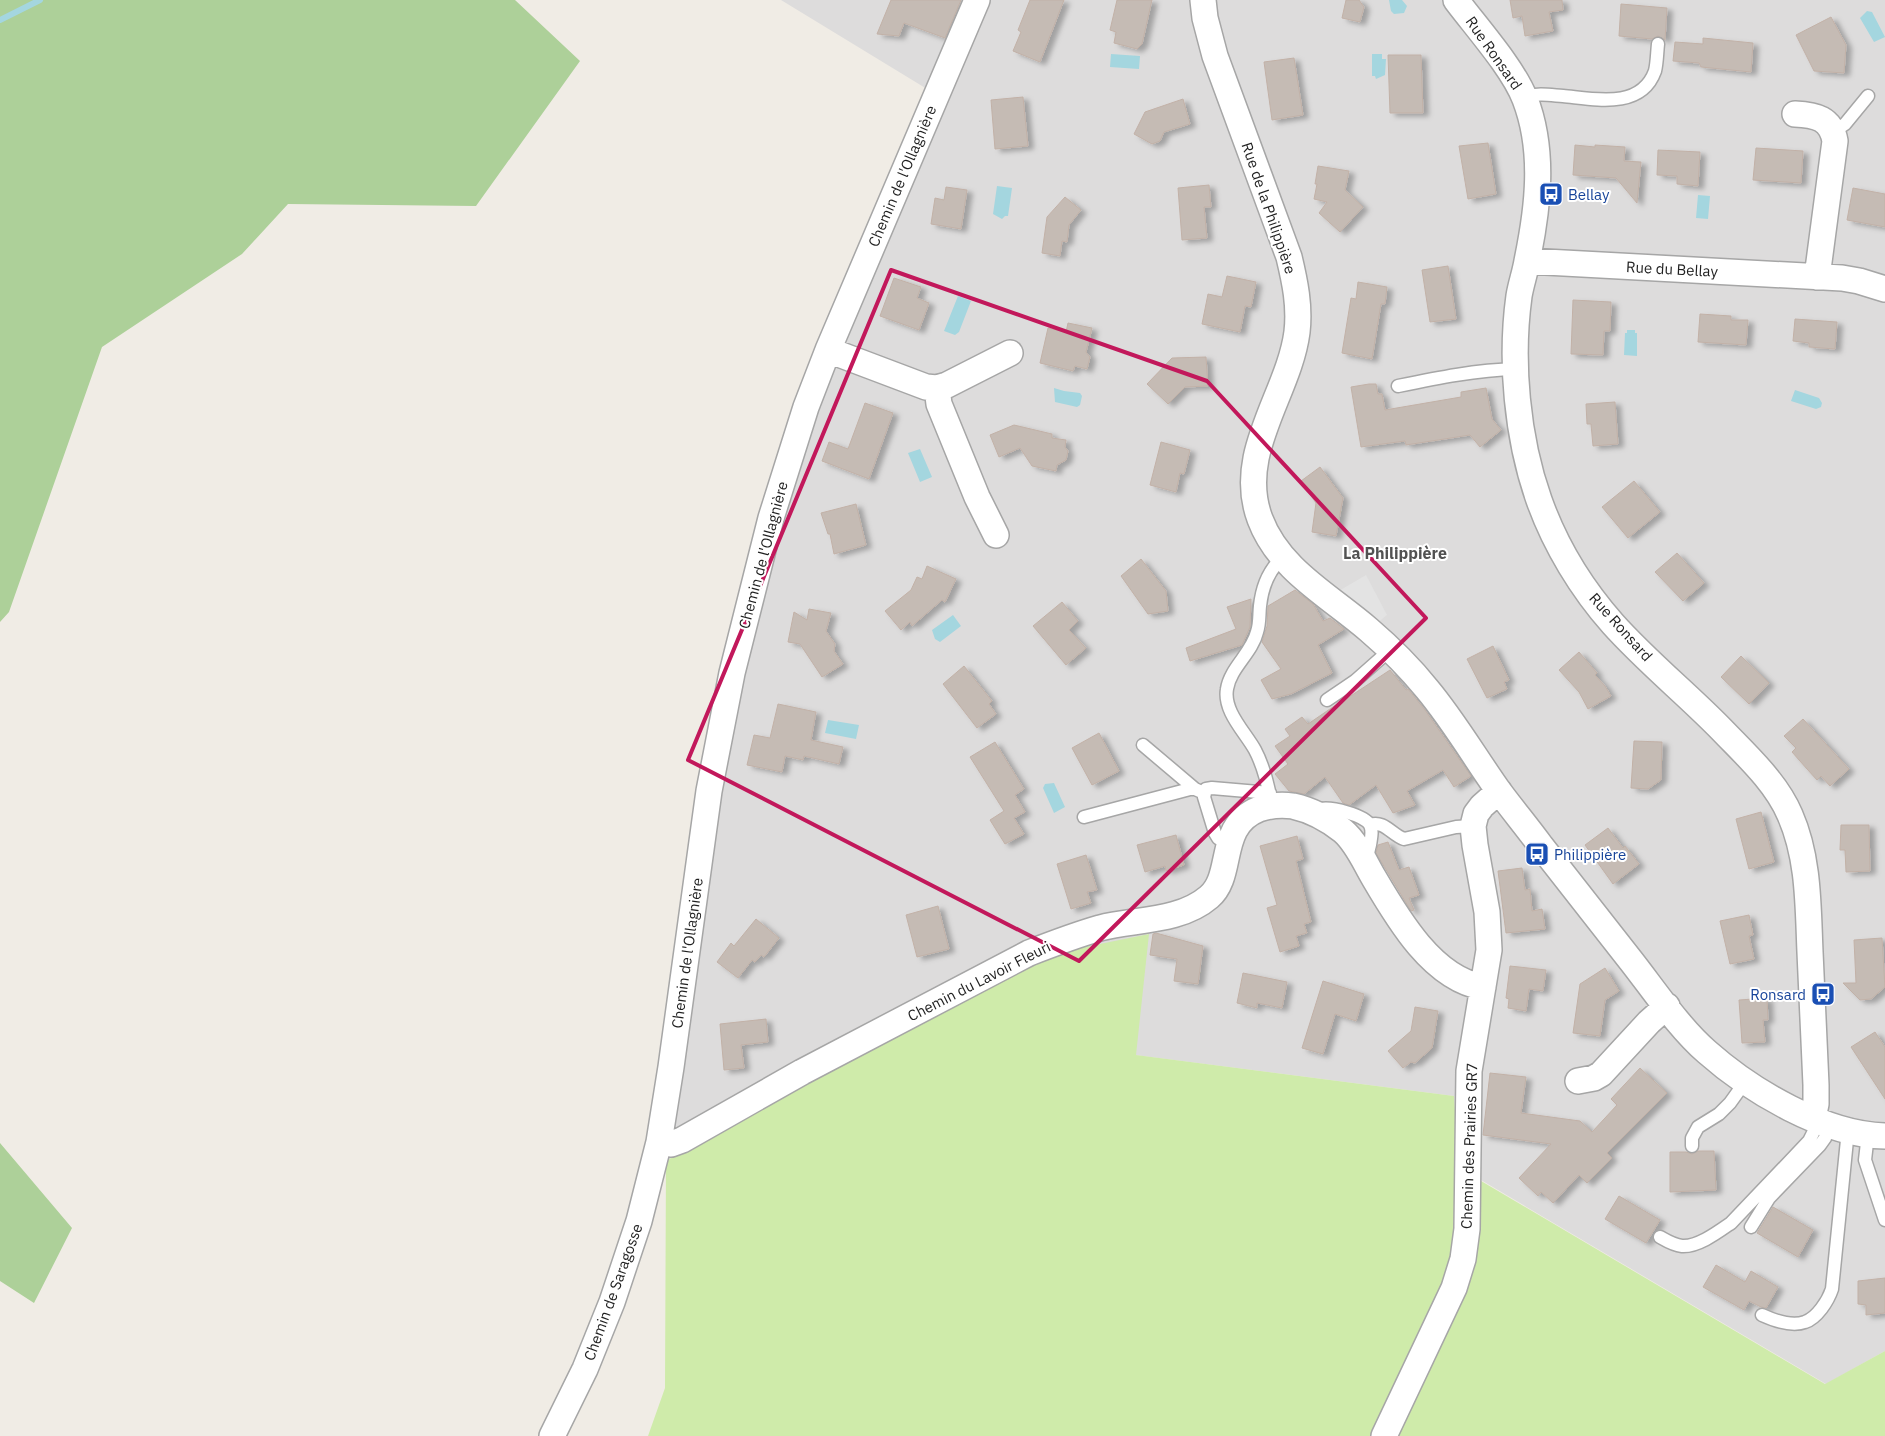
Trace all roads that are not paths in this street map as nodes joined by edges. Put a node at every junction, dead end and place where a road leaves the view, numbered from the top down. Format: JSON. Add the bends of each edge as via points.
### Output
{"nodes":[{"id":1,"x":977,"y":0,"type":"edge"},
{"id":2,"x":1203,"y":0,"type":"edge"},
{"id":3,"x":1456,"y":0,"type":"edge"},
{"id":4,"x":1658,"y":44,"type":"dead end"},
{"id":5,"x":1868,"y":96,"type":"dead end"},
{"id":6,"x":1525,"y":98,"type":"junction"},
{"id":7,"x":1795,"y":114,"type":"dead end"},
{"id":8,"x":1834,"y":132,"type":"junction"},
{"id":9,"x":1527,"y":261,"type":"junction"},
{"id":10,"x":1817,"y":277,"type":"junction"},
{"id":11,"x":1885,"y":289,"type":"edge"},
{"id":12,"x":828,"y":350,"type":"junction"},
{"id":13,"x":1010,"y":353,"type":"dead end"},
{"id":14,"x":1516,"y":369,"type":"junction"},
{"id":15,"x":1398,"y":386,"type":"dead end"},
{"id":16,"x":936,"y":388,"type":"junction"},
{"id":17,"x":996,"y":535,"type":"dead end"},
{"id":18,"x":1282,"y":558,"type":"junction"},
{"id":19,"x":1390,"y":650,"type":"junction"},
{"id":20,"x":1327,"y":700,"type":"dead end"},
{"id":21,"x":1143,"y":745,"type":"dead end"},
{"id":22,"x":1200,"y":791,"type":"junction"},
{"id":23,"x":1499,"y":792,"type":"junction"},
{"id":24,"x":1271,"y":799,"type":"junction"},
{"id":25,"x":1316,"y":814,"type":"junction"},
{"id":26,"x":1084,"y":818,"type":"dead end"},
{"id":27,"x":1370,"y":825,"type":"junction"},
{"id":28,"x":1473,"y":826,"type":"junction"},
{"id":29,"x":1228,"y":844,"type":"junction"},
{"id":30,"x":1364,"y":860,"type":"junction"},
{"id":31,"x":1483,"y":987,"type":"junction"},
{"id":32,"x":1667,"y":1006,"type":"junction"},
{"id":33,"x":1578,"y":1081,"type":"dead end"},
{"id":34,"x":1745,"y":1082,"type":"junction"},
{"id":35,"x":1844,"y":1127,"type":"edge"},
{"id":36,"x":659,"y":1142,"type":"junction"},
{"id":37,"x":1692,"y":1146,"type":"dead end"},
{"id":38,"x":1885,"y":1220,"type":"edge"},
{"id":39,"x":1751,"y":1227,"type":"dead end"},
{"id":40,"x":1660,"y":1237,"type":"dead end"},
{"id":41,"x":1762,"y":1315,"type":"dead end"},
{"id":42,"x":552,"y":1436,"type":"edge"},
{"id":43,"x":1384,"y":1436,"type":"edge"}],
"edges":[{"from":1,"to":12,"type":"street","name":"Chemin de l'Ollagnière"},
{"from":2,"to":18,"type":"street","name":"Rue de la Philippière","via":[[1215,56],[1289,257],[1296,289],[1299,311],[1297,335],[1259,443],[1254,469],[1254,492],[1260,519]]},
{"from":3,"to":6,"type":"street","name":"Rue Ronsard","via":[[1510,71]]},
{"from":4,"to":6,"type":"lane","via":[[1655,71],[1641,90],[1630,97],[1606,101],[1538,94]]},
{"from":5,"to":8,"type":"lane","via":[[1845,124]]},
{"from":6,"to":9,"type":"street","name":"Rue Ronsard","via":[[1537,150],[1539,181]]},
{"from":7,"to":8,"type":"street","via":[[1821,119]]},
{"from":8,"to":10,"type":"street"},
{"from":9,"to":10,"type":"street","name":"Rue du Bellay"},
{"from":9,"to":14,"type":"street","name":"Rue Ronsard","via":[[1516,327]]},
{"from":10,"to":11,"type":"street","name":"Rue du Bellay","via":[[1859,281]]},
{"from":12,"to":16,"type":"street"},
{"from":12,"to":36,"type":"street","name":"Chemin de l'Ollagnière","via":[[806,407],[771,518],[732,673],[709,791]]},
{"from":13,"to":16,"type":"street"},
{"from":14,"to":15,"type":"lane","via":[[1497,369]]},
{"from":14,"to":35,"type":"street","name":"Rue Ronsard","via":[[1519,417],[1538,500],[1579,580],[1613,624],[1748,757],[1772,784],[1790,813],[1802,848],[1808,894],[1816,1104]]},
{"from":16,"to":17,"type":"street","via":[[939,404]]},
{"from":18,"to":19,"type":"street","name":"Rue de la Philippière"},
{"from":18,"to":24,"type":"lane","via":[[1270,572],[1264,586],[1254,642],[1226,688],[1229,706],[1255,750]]},
{"from":19,"to":20,"type":"lane"},
{"from":19,"to":23,"type":"street","name":"Rue de la Philippière","via":[[1427,688]]},
{"from":21,"to":22,"type":"lane"},
{"from":22,"to":24,"type":"lane","via":[[1212,788]]},
{"from":22,"to":26,"type":"lane","via":[[1182,790]]},
{"from":22,"to":29,"type":"lane","via":[[1215,833]]},
{"from":23,"to":28,"type":"street","via":[[1482,806]]},
{"from":23,"to":32,"type":"street","name":"Rue de la Philippière"},
{"from":24,"to":25,"type":"street","name":"Chemin du Lavoir Fleuri"},
{"from":24,"to":29,"type":"street","name":"Chemin du Lavoir Fleuri","via":[[1237,826]]},
{"from":25,"to":27,"type":"lane","via":[[1324,808],[1356,815]]},
{"from":25,"to":30,"type":"street","name":"Chemin du Lavoir Fleuri","via":[[1344,832]]},
{"from":27,"to":28,"type":"lane","via":[[1379,823],[1404,839]]},
{"from":27,"to":30,"type":"lane","via":[[1368,854]]},
{"from":28,"to":31,"type":"street","name":"Chemin des Prairies GR7","via":[[1487,912],[1489,950]]},
{"from":29,"to":36,"type":"street","name":"Chemin du Lavoir Fleuri","via":[[1216,889],[1198,905],[1176,914],[1093,930],[1029,953],[802,1072],[682,1140],[671,1144]]},
{"from":30,"to":31,"type":"street","name":"Chemin du Lavoir Fleuri","via":[[1386,898],[1426,952],[1458,980]]},
{"from":31,"to":43,"type":"street","name":"Chemin des Prairies GR7","via":[[1470,1071],[1467,1229],[1462,1259],[1454,1288]]},
{"from":32,"to":33,"type":"street","via":[[1601,1074]]},
{"from":32,"to":34,"type":"street","name":"Rue de la Philippière","via":[[1705,1051]]},
{"from":34,"to":35,"type":"street","name":"Rue de la Philippière","via":[[1772,1099]]},
{"from":34,"to":37,"type":"lane","via":[[1719,1114],[1698,1127]]},
{"from":35,"to":38,"type":"lane","via":[[1865,1160]]},
{"from":35,"to":39,"type":"lane","via":[[1825,1138],[1769,1198]]},
{"from":35,"to":40,"type":"lane","via":[[1814,1134],[1731,1223],[1717,1233],[1683,1246]]},
{"from":35,"to":41,"type":"lane","via":[[1830,1297],[1804,1323]]},
{"from":36,"to":42,"type":"street","name":"Chemin de Saragosse","via":[[639,1221],[612,1302]]}]}
